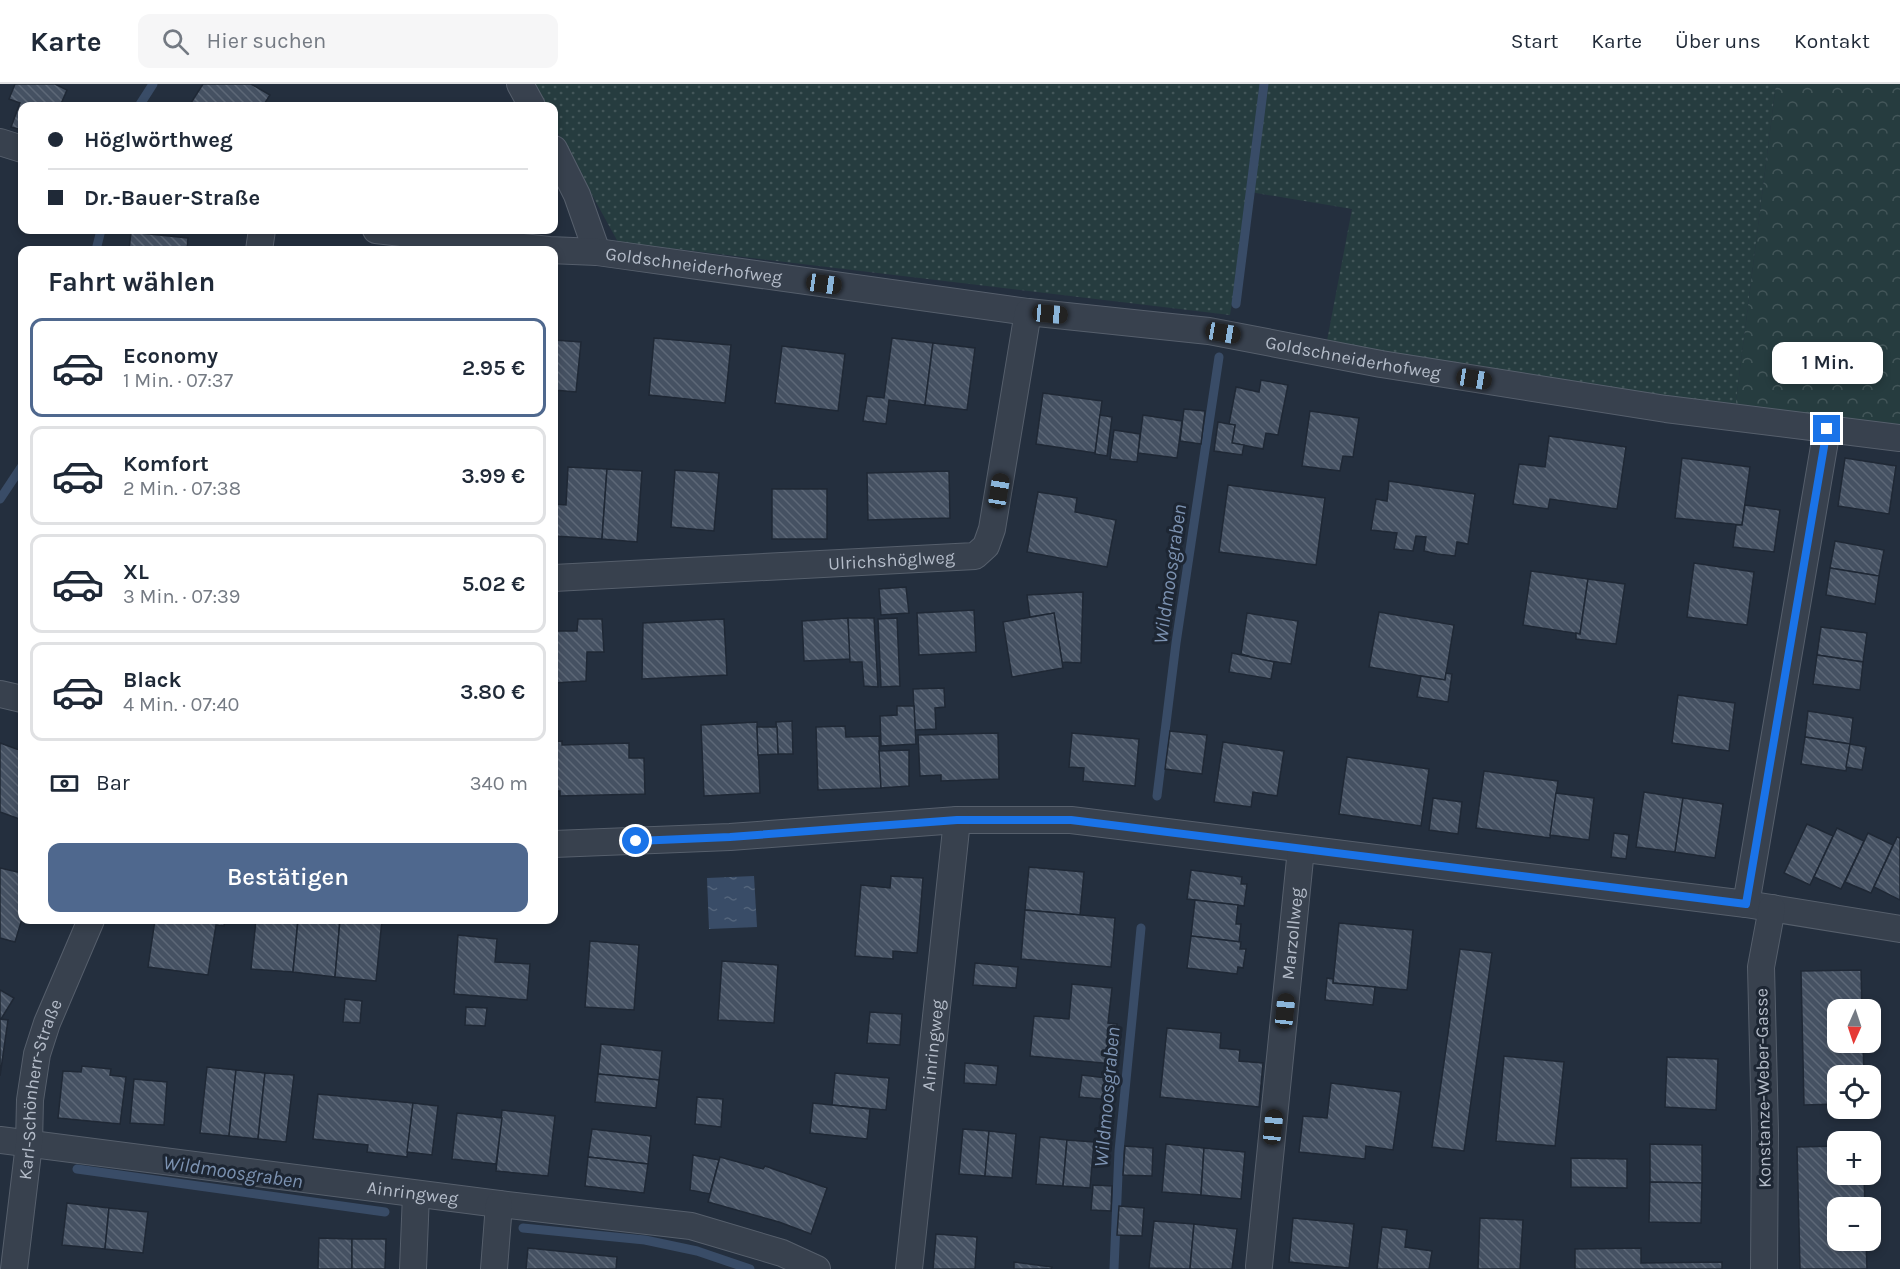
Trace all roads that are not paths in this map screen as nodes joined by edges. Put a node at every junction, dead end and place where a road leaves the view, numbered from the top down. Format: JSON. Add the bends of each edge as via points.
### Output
{"nodes":[{"id":1,"x":520,"y":84,"type":"edge"},
{"id":2,"x":530,"y":102,"type":"edge"},
{"id":3,"x":0,"y":142,"type":"edge"},
{"id":4,"x":18,"y":148,"type":"edge"},
{"id":5,"x":558,"y":157,"type":"edge"},
{"id":6,"x":411,"y":234,"type":"edge"},
{"id":7,"x":514,"y":246,"type":"edge"},
{"id":8,"x":558,"y":250,"type":"edge"},
{"id":9,"x":597,"y":252,"type":"junction"},
{"id":10,"x":1028,"y":312,"type":"junction"},
{"id":11,"x":1827,"y":429,"type":"junction"},
{"id":12,"x":1900,"y":438,"type":"edge"},
{"id":13,"x":558,"y":578,"type":"edge"},
{"id":14,"x":0,"y":694,"type":"edge"},
{"id":15,"x":18,"y":698,"type":"edge"},
{"id":16,"x":957,"y":820,"type":"junction"},
{"id":17,"x":558,"y":844,"type":"edge"},
{"id":18,"x":1301,"y":849,"type":"junction"},
{"id":19,"x":1746,"y":904,"type":"junction"},
{"id":20,"x":1772,"y":908,"type":"junction"},
{"id":21,"x":89,"y":924,"type":"edge"},
{"id":22,"x":1900,"y":929,"type":"edge"},
{"id":23,"x":0,"y":1140,"type":"edge"},
{"id":24,"x":29,"y":1144,"type":"junction"},
{"id":25,"x":416,"y":1194,"type":"junction"},
{"id":26,"x":499,"y":1204,"type":"junction"},
{"id":27,"x":1259,"y":1266,"type":"dead end"},
{"id":28,"x":14,"y":1269,"type":"edge"},
{"id":29,"x":414,"y":1269,"type":"edge"},
{"id":30,"x":494,"y":1269,"type":"edge"},
{"id":31,"x":817,"y":1269,"type":"edge"},
{"id":32,"x":909,"y":1269,"type":"edge"},
{"id":33,"x":1764,"y":1269,"type":"edge"}],
"edges":[{"from":1,"to":2,"type":"street"},
{"from":3,"to":4,"type":"street"},
{"from":5,"to":9,"type":"street","via":[[577,195]]},
{"from":6,"to":7,"type":"street","name":"Goldschneiderhofweg"},
{"from":8,"to":9,"type":"street","name":"Goldschneiderhofweg"},
{"from":9,"to":10,"type":"street","name":"Goldschneiderhofweg"},
{"from":10,"to":11,"type":"street","name":"Goldschneiderhofweg","via":[[1209,331],[1381,364],[1666,409]]},
{"from":10,"to":13,"type":"street","name":"Ulrichshöglweg","via":[[992,529],[986,546],[975,556]]},
{"from":11,"to":12,"type":"street","name":"Goldschneiderhofweg"},
{"from":11,"to":19,"type":"street"},
{"from":14,"to":15,"type":"street"},
{"from":16,"to":17,"type":"street","via":[[730,837]]},
{"from":16,"to":18,"type":"street","via":[[1071,820]]},
{"from":16,"to":32,"type":"street","name":"Ainringweg"},
{"from":18,"to":19,"type":"street"},
{"from":18,"to":27,"type":"street","name":"Marzollweg"},
{"from":19,"to":20,"type":"street"},
{"from":20,"to":22,"type":"street"},
{"from":20,"to":33,"type":"street","name":"Konstanze-Weber-Gasse","via":[[1761,967]]},
{"from":21,"to":24,"type":"street","name":"Karl-Schönherr-Straße","via":[[37,1054]]},
{"from":23,"to":24,"type":"street","name":"Ainringweg"},
{"from":24,"to":25,"type":"street","name":"Ainringweg"},
{"from":24,"to":28,"type":"street","name":"Karl-Schönherr-Straße"},
{"from":25,"to":26,"type":"street","name":"Ainringweg"},
{"from":25,"to":29,"type":"street"},
{"from":26,"to":30,"type":"street"},
{"from":26,"to":31,"type":"street","name":"Ainringweg","via":[[691,1226],[782,1253]]}]}
